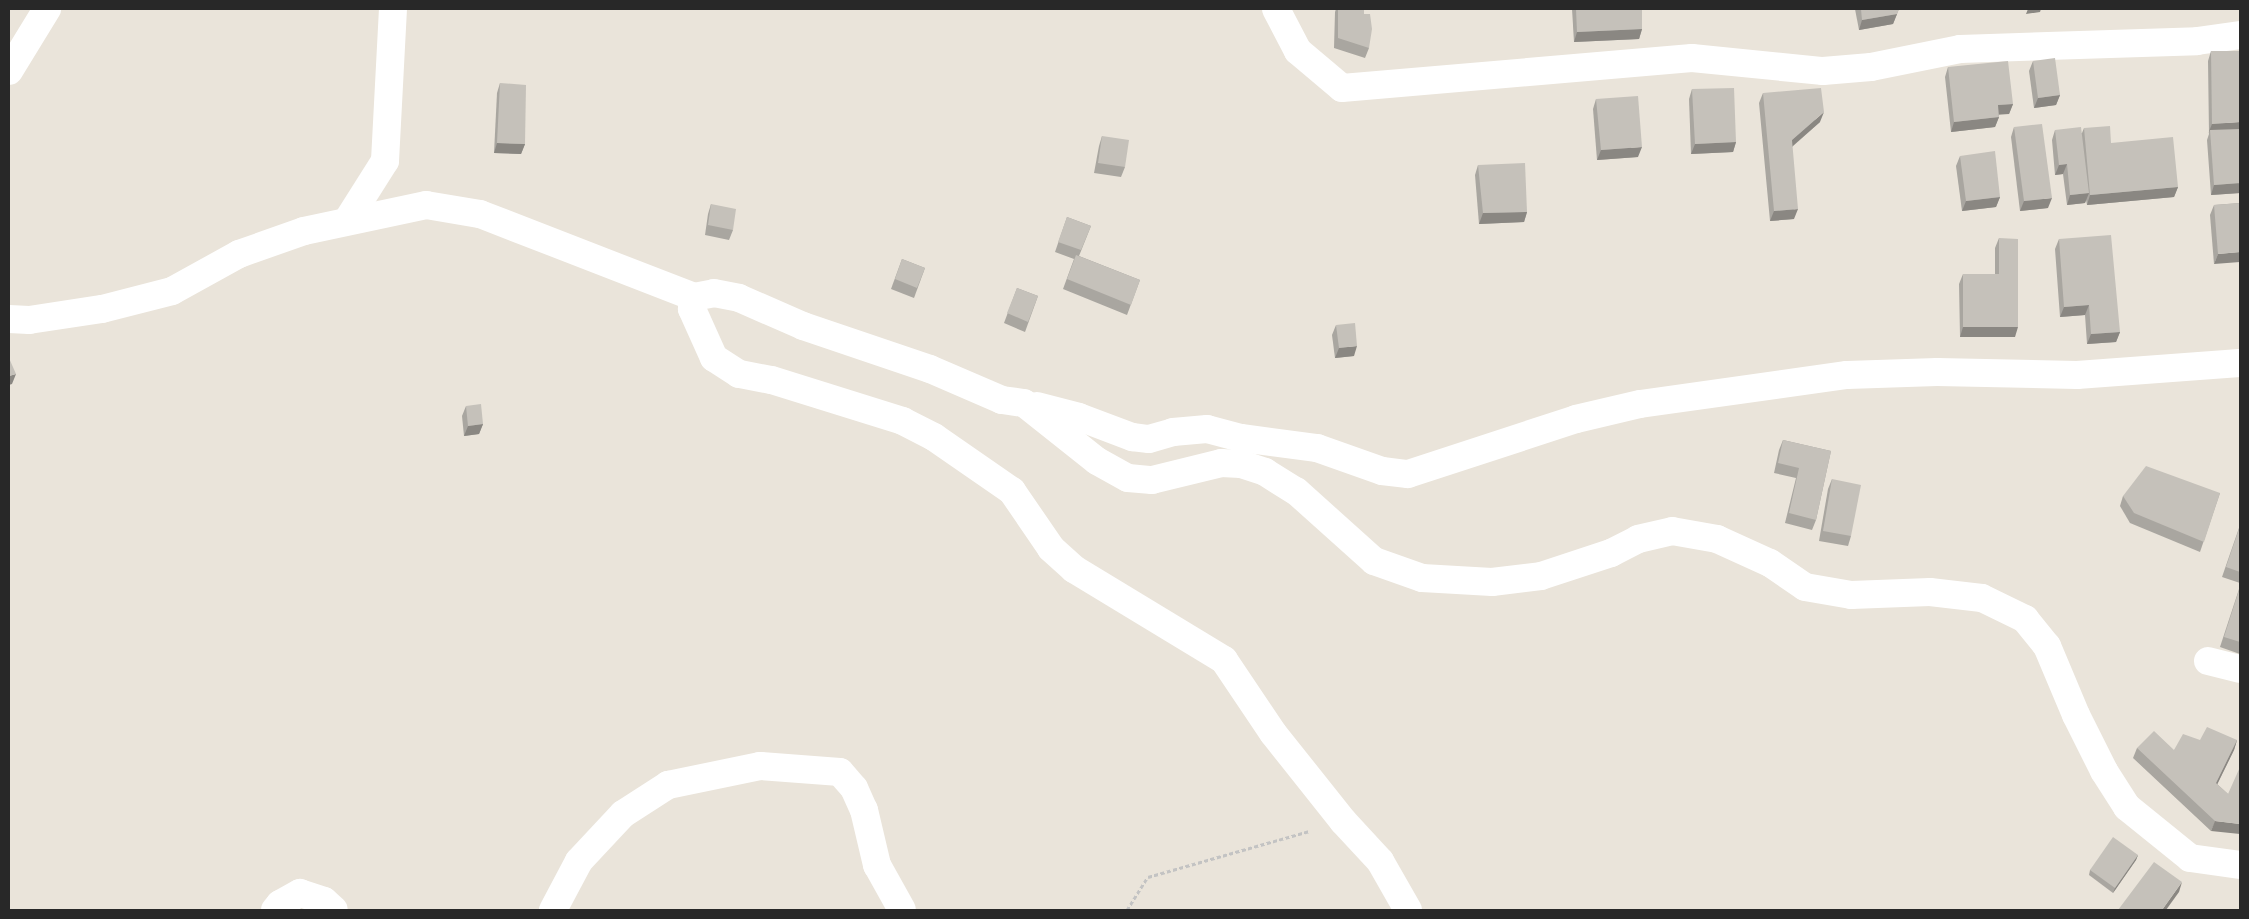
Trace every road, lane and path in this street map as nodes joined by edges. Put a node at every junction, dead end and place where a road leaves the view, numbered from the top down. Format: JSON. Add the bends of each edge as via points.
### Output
{"nodes":[{"id":1,"x":47,"y":9,"type":"edge"},
{"id":2,"x":393,"y":9,"type":"edge"},
{"id":3,"x":1276,"y":9,"type":"edge"},
{"id":4,"x":2240,"y":35,"type":"edge"},
{"id":5,"x":9,"y":71,"type":"edge"},
{"id":6,"x":347,"y":221,"type":"junction"},
{"id":7,"x":694,"y":297,"type":"junction"},
{"id":8,"x":9,"y":320,"type":"edge"},
{"id":9,"x":2240,"y":363,"type":"edge"},
{"id":10,"x":1024,"y":403,"type":"junction"},
{"id":11,"x":2208,"y":661,"type":"dead end"},
{"id":12,"x":2240,"y":669,"type":"edge"},
{"id":13,"x":1343,"y":821,"type":"junction"},
{"id":14,"x":2240,"y":865,"type":"edge"},
{"id":15,"x":275,"y":910,"type":"edge"},
{"id":16,"x":334,"y":910,"type":"edge"},
{"id":17,"x":553,"y":910,"type":"edge"},
{"id":18,"x":902,"y":910,"type":"edge"},
{"id":19,"x":1127,"y":910,"type":"edge"},
{"id":20,"x":1408,"y":910,"type":"edge"}],
"edges":[{"from":1,"to":5,"type":"street"},
{"from":2,"to":6,"type":"street","via":[[386,160]]},
{"from":3,"to":4,"type":"street","via":[[1298,51],[1342,88],[1692,58],[1823,71],[1870,68],[1960,49],[2197,41]]},
{"from":6,"to":7,"type":"street","via":[[426,205],[480,214]]},
{"from":6,"to":8,"type":"street","via":[[304,231],[239,254],[172,291],[102,309]]},
{"from":7,"to":10,"type":"street","via":[[714,293],[739,298],[803,326],[930,369],[1002,400]]},
{"from":7,"to":13,"type":"street","via":[[692,309],[714,358],[739,374],[771,380],[903,421],[934,437],[1012,491],[1051,548],[1074,569],[1224,660],[1273,733]]},
{"from":9,"to":10,"type":"street","via":[[2077,375],[1937,372],[1847,375],[1640,404],[1576,418],[1408,474],[1382,471],[1317,448],[1241,438],[1207,429],[1173,432],[1150,439],[1132,437],[1079,417]]},
{"from":10,"to":14,"type":"street","via":[[1097,461],[1128,478],[1152,480],[1221,463],[1241,464],[1265,472],[1296,491],[1374,561],[1422,578],[1492,582],[1541,576],[1611,553],[1638,539],[1672,532],[1717,539],[1770,563],[1804,587],[1851,595],[1930,592],[1982,598],[2025,619],[2047,646],[2076,715],[2126,807],[2190,858]]},
{"from":11,"to":12,"type":"street"},
{"from":13,"to":19,"type":"path","via":[[1148,877]]},
{"from":13,"to":20,"type":"street","via":[[1380,861]]},
{"from":15,"to":16,"type":"street","via":[[300,893],[324,901]]},
{"from":17,"to":18,"type":"street","via":[[579,861],[622,814],[668,785],[760,766],[840,772],[854,788],[864,810],[877,865]]}]}
